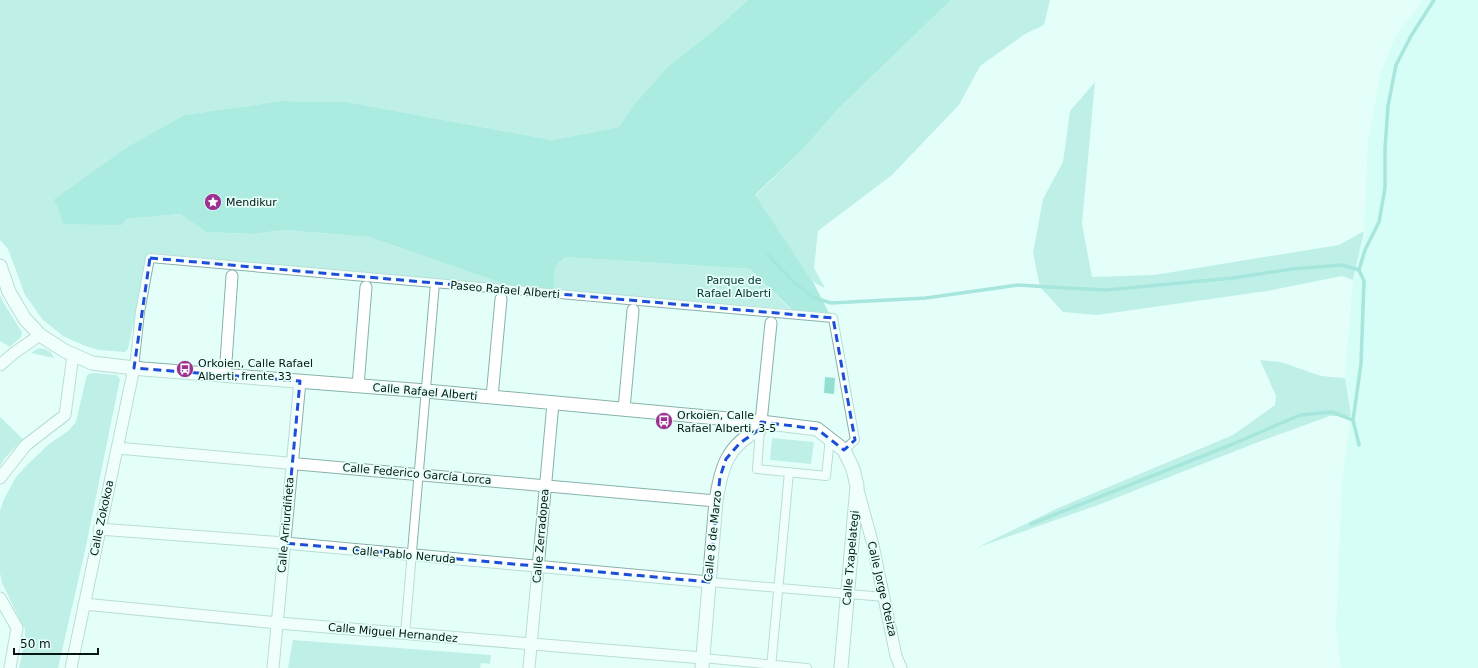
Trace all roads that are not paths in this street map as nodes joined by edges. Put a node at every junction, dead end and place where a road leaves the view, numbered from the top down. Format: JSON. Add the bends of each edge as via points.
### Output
{"nodes":[{"id":1,"x":0,"y":266,"type":"edge"},
{"id":2,"x":232,"y":276,"type":"dead end"},
{"id":3,"x":435,"y":283,"type":"junction"},
{"id":4,"x":366,"y":287,"type":"dead end"},
{"id":5,"x":501,"y":299,"type":"dead end"},
{"id":6,"x":633,"y":310,"type":"dead end"},
{"id":7,"x":771,"y":323,"type":"dead end"},
{"id":8,"x":40,"y":335,"type":"junction"},
{"id":9,"x":73,"y":355,"type":"junction"},
{"id":10,"x":0,"y":365,"type":"edge"},
{"id":11,"x":134,"y":368,"type":"junction"},
{"id":12,"x":225,"y":376,"type":"junction"},
{"id":13,"x":300,"y":381,"type":"junction"},
{"id":14,"x":358,"y":386,"type":"junction"},
{"id":15,"x":426,"y":391,"type":"junction"},
{"id":16,"x":492,"y":397,"type":"junction"},
{"id":17,"x":553,"y":403,"type":"junction"},
{"id":18,"x":624,"y":409,"type":"junction"},
{"id":19,"x":761,"y":426,"type":"junction"},
{"id":20,"x":830,"y":438,"type":"junction"},
{"id":21,"x":117,"y":448,"type":"junction"},
{"id":22,"x":844,"y":450,"type":"junction"},
{"id":23,"x":292,"y":464,"type":"junction"},
{"id":24,"x":789,"y":472,"type":"junction"},
{"id":25,"x":419,"y":474,"type":"junction"},
{"id":26,"x":0,"y":478,"type":"edge"},
{"id":27,"x":546,"y":486,"type":"junction"},
{"id":28,"x":858,"y":486,"type":"junction"},
{"id":29,"x":716,"y":501,"type":"junction"},
{"id":30,"x":99,"y":529,"type":"junction"},
{"id":31,"x":285,"y":543,"type":"junction"},
{"id":32,"x":412,"y":555,"type":"junction"},
{"id":33,"x":538,"y":567,"type":"junction"},
{"id":34,"x":709,"y":582,"type":"junction"},
{"id":35,"x":778,"y":588,"type":"junction"},
{"id":36,"x":848,"y":594,"type":"junction"},
{"id":37,"x":884,"y":597,"type":"junction"},
{"id":38,"x":0,"y":598,"type":"edge"},
{"id":39,"x":84,"y":604,"type":"junction"},
{"id":40,"x":278,"y":623,"type":"junction"},
{"id":41,"x":405,"y":634,"type":"junction"},
{"id":42,"x":531,"y":645,"type":"junction"},
{"id":43,"x":702,"y":663,"type":"edge"},
{"id":44,"x":771,"y":666,"type":"edge"},
{"id":45,"x":10,"y":668,"type":"edge"},
{"id":46,"x":71,"y":668,"type":"edge"},
{"id":47,"x":273,"y":668,"type":"edge"},
{"id":48,"x":529,"y":668,"type":"edge"},
{"id":49,"x":807,"y":668,"type":"edge"},
{"id":50,"x":841,"y":668,"type":"edge"},
{"id":51,"x":901,"y":668,"type":"edge"}],
"edges":[{"from":1,"to":8,"type":"street","name":"Calle Rafael Alberti","via":[[20,313]]},
{"from":2,"to":12,"type":"street"},
{"from":3,"to":11,"type":"street","name":"Paseo Rafael Alberti","via":[[150,258],[140,312]]},
{"from":3,"to":15,"type":"street"},
{"from":3,"to":22,"type":"street","name":"Paseo Rafael Alberti","via":[[833,318],[855,440]]},
{"from":4,"to":14,"type":"street","name":"Calle Rafael Alberti"},
{"from":5,"to":16,"type":"street","name":"Calle Rafael Alberti"},
{"from":6,"to":18,"type":"street"},
{"from":7,"to":19,"type":"street"},
{"from":8,"to":9,"type":"street","name":"Calle Rafael Alberti"},
{"from":8,"to":10,"type":"street"},
{"from":9,"to":11,"type":"street","name":"Calle Rafael Alberti","via":[[92,363]]},
{"from":9,"to":26,"type":"street","via":[[65,415],[26,445]]},
{"from":11,"to":12,"type":"street","name":"Calle Rafael Alberti"},
{"from":11,"to":21,"type":"street","name":"Calle Zokokoa"},
{"from":12,"to":13,"type":"street","name":"Calle Rafael Alberti"},
{"from":13,"to":14,"type":"street","name":"Calle Rafael Alberti"},
{"from":13,"to":23,"type":"street","name":"Calle Arriurdiñeta"},
{"from":14,"to":15,"type":"street","name":"Calle Rafael Alberti"},
{"from":15,"to":16,"type":"street","name":"Calle Rafael Alberti"},
{"from":15,"to":25,"type":"street"},
{"from":16,"to":17,"type":"street","name":"Calle Rafael Alberti"},
{"from":17,"to":18,"type":"street","name":"Calle Rafael Alberti"},
{"from":17,"to":27,"type":"street","name":"Calle Zerradopea"},
{"from":18,"to":19,"type":"street","name":"Calle Rafael Alberti"},
{"from":19,"to":20,"type":"street","name":"Calle Rafael Alberti","via":[[817,429]]},
{"from":19,"to":24,"type":"street","via":[[757,469]]},
{"from":19,"to":29,"type":"street","name":"Calle 8 de Marzo","via":[[740,443],[726,459]]},
{"from":20,"to":22,"type":"street","name":"Calle Rafael Alberti"},
{"from":20,"to":24,"type":"street","via":[[826,476]]},
{"from":21,"to":23,"type":"street","name":"Calle Federico García Lorca"},
{"from":21,"to":30,"type":"street","name":"Calle Zokokoa"},
{"from":22,"to":28,"type":"street","name":"Calle Txapelategi","via":[[854,469]]},
{"from":23,"to":25,"type":"street","name":"Calle Federico García Lorca"},
{"from":23,"to":31,"type":"street","name":"Calle Arriurdiñeta"},
{"from":24,"to":35,"type":"street"},
{"from":25,"to":27,"type":"street","name":"Calle Federico García Lorca"},
{"from":25,"to":32,"type":"street"},
{"from":27,"to":29,"type":"street","name":"Calle Federico García Lorca"},
{"from":27,"to":33,"type":"street","name":"Calle Zerradopea"},
{"from":28,"to":36,"type":"street","name":"Calle Txapelategi"},
{"from":28,"to":37,"type":"street","name":"Calle Jorge Oteiza"},
{"from":29,"to":34,"type":"street","name":"Calle 8 de Marzo"},
{"from":30,"to":31,"type":"street","name":"Calle Pablo Neruda"},
{"from":30,"to":39,"type":"street","name":"Calle Zokokoa"},
{"from":31,"to":32,"type":"street","name":"Calle Pablo Neruda"},
{"from":31,"to":40,"type":"street","name":"Calle Arriurdiñeta"},
{"from":32,"to":33,"type":"street","name":"Calle Pablo Neruda"},
{"from":32,"to":41,"type":"street"},
{"from":33,"to":34,"type":"street","name":"Calle Pablo Neruda"},
{"from":33,"to":42,"type":"street","name":"Calle Zerradopea"},
{"from":34,"to":35,"type":"street"},
{"from":34,"to":43,"type":"street","name":"Calle 8 de Marzo"},
{"from":35,"to":36,"type":"street"},
{"from":35,"to":44,"type":"street"},
{"from":36,"to":37,"type":"street"},
{"from":36,"to":50,"type":"street","name":"Calle Txapelategi"},
{"from":37,"to":51,"type":"street","name":"Calle Jorge Oteiza","via":[[896,656]]},
{"from":38,"to":45,"type":"street","via":[[17,628]]},
{"from":39,"to":40,"type":"street","name":"Calle Miguel Hernandez"},
{"from":39,"to":46,"type":"street","name":"Calle Zokokoa"},
{"from":40,"to":41,"type":"street","name":"Calle Miguel Hernandez"},
{"from":40,"to":47,"type":"street","name":"Calle Arriurdiñeta"},
{"from":41,"to":42,"type":"street","name":"Calle Miguel Hernandez"},
{"from":42,"to":43,"type":"street","name":"Calle Miguel Hernandez"},
{"from":42,"to":48,"type":"street","name":"Calle Zerradopea"},
{"from":43,"to":44,"type":"street"},
{"from":44,"to":49,"type":"street"}]}
